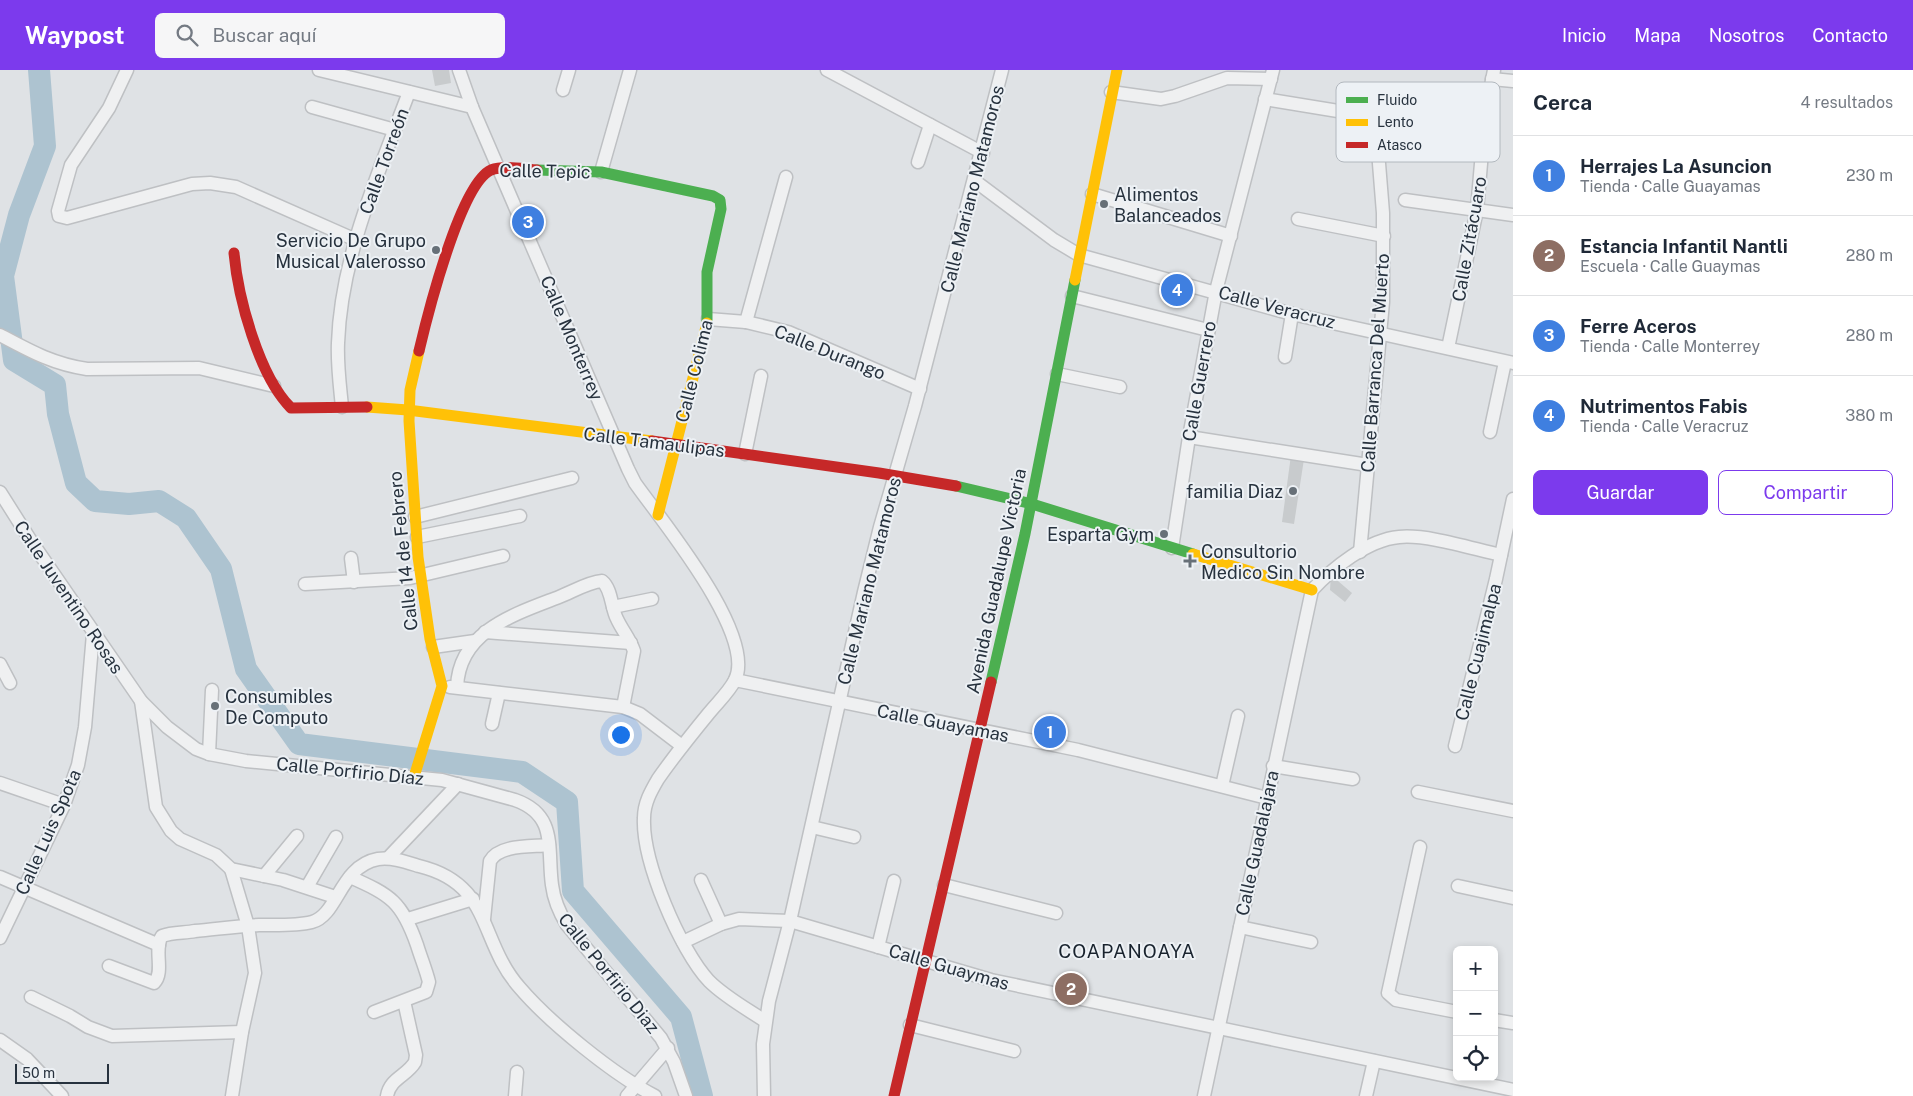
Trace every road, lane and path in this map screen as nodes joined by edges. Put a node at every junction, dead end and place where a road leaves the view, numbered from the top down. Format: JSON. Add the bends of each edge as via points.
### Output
{"nodes":[{"id":1,"x":126,"y":70,"type":"edge"},
{"id":2,"x":323,"y":70,"type":"edge"},
{"id":3,"x":459,"y":70,"type":"edge"},
{"id":4,"x":569,"y":70,"type":"edge"},
{"id":5,"x":630,"y":70,"type":"edge"},
{"id":6,"x":826,"y":70,"type":"edge"},
{"id":7,"x":999,"y":71,"type":"edge"},
{"id":8,"x":1115,"y":71,"type":"edge"},
{"id":9,"x":1272,"y":74,"type":"edge"},
{"id":10,"x":1493,"y":75,"type":"edge"},
{"id":11,"x":1513,"y":80,"type":"edge"},
{"id":12,"x":563,"y":90,"type":"dead end"},
{"id":13,"x":409,"y":92,"type":"junction"},
{"id":14,"x":1111,"y":92,"type":"junction"},
{"id":15,"x":1265,"y":99,"type":"junction"},
{"id":16,"x":312,"y":107,"type":"dead end"},
{"id":17,"x":472,"y":107,"type":"junction"},
{"id":18,"x":1336,"y":110,"type":"edge"},
{"id":19,"x":930,"y":125,"type":"junction"},
{"id":20,"x":394,"y":130,"type":"junction"},
{"id":21,"x":982,"y":153,"type":"junction"},
{"id":22,"x":918,"y":162,"type":"dead end"},
{"id":23,"x":1379,"y":162,"type":"edge"},
{"id":24,"x":1482,"y":162,"type":"edge"},
{"id":25,"x":498,"y":168,"type":"junction"},
{"id":26,"x":601,"y":172,"type":"junction"},
{"id":27,"x":786,"y":177,"type":"dead end"},
{"id":28,"x":975,"y":181,"type":"junction"},
{"id":29,"x":1092,"y":194,"type":"junction"},
{"id":30,"x":1405,"y":200,"type":"dead end"},
{"id":31,"x":1477,"y":210,"type":"junction"},
{"id":32,"x":1513,"y":215,"type":"edge"},
{"id":33,"x":1298,"y":219,"type":"dead end"},
{"id":34,"x":1230,"y":236,"type":"junction"},
{"id":35,"x":1384,"y":236,"type":"junction"},
{"id":36,"x":356,"y":240,"type":"junction"},
{"id":37,"x":234,"y":252,"type":"dead end"},
{"id":38,"x":1079,"y":255,"type":"junction"},
{"id":39,"x":1216,"y":291,"type":"junction"},
{"id":40,"x":1072,"y":296,"type":"junction"},
{"id":41,"x":1292,"y":314,"type":"junction"},
{"id":42,"x":708,"y":319,"type":"junction"},
{"id":43,"x":746,"y":322,"type":"junction"},
{"id":44,"x":1208,"y":330,"type":"junction"},
{"id":45,"x":1380,"y":333,"type":"junction"},
{"id":46,"x":0,"y":335,"type":"edge"},
{"id":47,"x":1448,"y":348,"type":"junction"},
{"id":48,"x":1285,"y":358,"type":"dead end"},
{"id":49,"x":1509,"y":362,"type":"edge"},
{"id":50,"x":1057,"y":374,"type":"junction"},
{"id":51,"x":761,"y":376,"type":"dead end"},
{"id":52,"x":274,"y":386,"type":"junction"},
{"id":53,"x":1120,"y":387,"type":"dead end"},
{"id":54,"x":920,"y":389,"type":"junction"},
{"id":55,"x":342,"y":407,"type":"junction"},
{"id":56,"x":408,"y":410,"type":"junction"},
{"id":57,"x":1490,"y":432,"type":"dead end"},
{"id":58,"x":613,"y":436,"type":"junction"},
{"id":59,"x":1189,"y":437,"type":"junction"},
{"id":60,"x":676,"y":444,"type":"junction"},
{"id":61,"x":745,"y":454,"type":"junction"},
{"id":62,"x":1368,"y":465,"type":"junction"},
{"id":63,"x":895,"y":476,"type":"junction"},
{"id":64,"x":572,"y":478,"type":"dead end"},
{"id":65,"x":0,"y":492,"type":"edge"},
{"id":66,"x":1513,"y":499,"type":"edge"},
{"id":67,"x":1032,"y":504,"type":"junction"},
{"id":68,"x":5,"y":511,"type":"edge"},
{"id":69,"x":658,"y":515,"type":"junction"},
{"id":70,"x":520,"y":516,"type":"dead end"},
{"id":71,"x":415,"y":518,"type":"junction"},
{"id":72,"x":417,"y":538,"type":"junction"},
{"id":73,"x":1172,"y":548,"type":"junction"},
{"id":74,"x":1360,"y":552,"type":"junction"},
{"id":75,"x":1501,"y":555,"type":"junction"},
{"id":76,"x":503,"y":556,"type":"dead end"},
{"id":77,"x":351,"y":558,"type":"dead end"},
{"id":78,"x":421,"y":575,"type":"junction"},
{"id":79,"x":354,"y":582,"type":"junction"},
{"id":80,"x":305,"y":584,"type":"dead end"},
{"id":81,"x":1312,"y":590,"type":"junction"},
{"id":82,"x":652,"y":599,"type":"dead end"},
{"id":83,"x":613,"y":607,"type":"junction"},
{"id":84,"x":484,"y":632,"type":"junction"},
{"id":85,"x":93,"y":634,"type":"junction"},
{"id":86,"x":475,"y":641,"type":"junction"},
{"id":87,"x":631,"y":643,"type":"junction"},
{"id":88,"x":432,"y":647,"type":"junction"},
{"id":89,"x":0,"y":664,"type":"edge"},
{"id":90,"x":735,"y":680,"type":"junction"},
{"id":91,"x":10,"y":683,"type":"dead end"},
{"id":92,"x":442,"y":686,"type":"junction"},
{"id":93,"x":457,"y":687,"type":"junction"},
{"id":94,"x":212,"y":690,"type":"dead end"},
{"id":95,"x":499,"y":693,"type":"junction"},
{"id":96,"x":141,"y":700,"type":"junction"},
{"id":97,"x":839,"y":702,"type":"junction"},
{"id":98,"x":623,"y":707,"type":"junction"},
{"id":99,"x":1238,"y":716,"type":"dead end"},
{"id":100,"x":492,"y":724,"type":"dead end"},
{"id":101,"x":981,"y":730,"type":"junction"},
{"id":102,"x":682,"y":746,"type":"junction"},
{"id":103,"x":1455,"y":746,"type":"dead end"},
{"id":104,"x":208,"y":754,"type":"junction"},
{"id":105,"x":1273,"y":766,"type":"junction"},
{"id":106,"x":414,"y":777,"type":"junction"},
{"id":107,"x":1353,"y":779,"type":"dead end"},
{"id":108,"x":0,"y":783,"type":"edge"},
{"id":109,"x":458,"y":784,"type":"junction"},
{"id":110,"x":1222,"y":786,"type":"junction"},
{"id":111,"x":1418,"y":792,"type":"dead end"},
{"id":112,"x":1267,"y":798,"type":"junction"},
{"id":113,"x":64,"y":805,"type":"junction"},
{"id":114,"x":1513,"y":811,"type":"edge"},
{"id":115,"x":812,"y":827,"type":"junction"},
{"id":116,"x":297,"y":836,"type":"dead end"},
{"id":117,"x":336,"y":837,"type":"dead end"},
{"id":118,"x":854,"y":837,"type":"dead end"},
{"id":119,"x":550,"y":845,"type":"junction"},
{"id":120,"x":1420,"y":847,"type":"dead end"},
{"id":121,"x":388,"y":858,"type":"junction"},
{"id":122,"x":231,"y":869,"type":"junction"},
{"id":123,"x":0,"y":876,"type":"edge"},
{"id":124,"x":264,"y":876,"type":"junction"},
{"id":125,"x":350,"y":876,"type":"junction"},
{"id":126,"x":701,"y":880,"type":"dead end"},
{"id":127,"x":894,"y":881,"type":"dead end"},
{"id":128,"x":944,"y":885,"type":"junction"},
{"id":129,"x":1458,"y":886,"type":"dead end"},
{"id":130,"x":24,"y":887,"type":"junction"},
{"id":131,"x":307,"y":887,"type":"junction"},
{"id":132,"x":335,"y":897,"type":"junction"},
{"id":133,"x":1513,"y":898,"type":"edge"},
{"id":134,"x":473,"y":899,"type":"junction"},
{"id":135,"x":1056,"y":913,"type":"dead end"},
{"id":136,"x":408,"y":919,"type":"junction"},
{"id":137,"x":484,"y":920,"type":"junction"},
{"id":138,"x":790,"y":922,"type":"junction"},
{"id":139,"x":721,"y":924,"type":"junction"},
{"id":140,"x":248,"y":926,"type":"junction"},
{"id":141,"x":1240,"y":927,"type":"junction"},
{"id":142,"x":0,"y":938,"type":"edge"},
{"id":143,"x":683,"y":942,"type":"junction"},
{"id":144,"x":1311,"y":942,"type":"dead end"},
{"id":145,"x":159,"y":944,"type":"junction"},
{"id":146,"x":878,"y":946,"type":"junction"},
{"id":147,"x":924,"y":962,"type":"junction"},
{"id":148,"x":109,"y":966,"type":"dead end"},
{"id":149,"x":31,"y":997,"type":"dead end"},
{"id":150,"x":404,"y":1001,"type":"junction"},
{"id":151,"x":1453,"y":1011,"type":"edge"},
{"id":152,"x":374,"y":1012,"type":"dead end"},
{"id":153,"x":765,"y":1021,"type":"junction"},
{"id":154,"x":1498,"y":1021,"type":"edge"},
{"id":155,"x":1513,"y":1023,"type":"edge"},
{"id":156,"x":910,"y":1025,"type":"junction"},
{"id":157,"x":1219,"y":1028,"type":"junction"},
{"id":158,"x":242,"y":1032,"type":"junction"},
{"id":159,"x":0,"y":1040,"type":"edge"},
{"id":160,"x":668,"y":1048,"type":"junction"},
{"id":161,"x":1014,"y":1051,"type":"dead end"},
{"id":162,"x":1374,"y":1061,"type":"junction"},
{"id":163,"x":517,"y":1072,"type":"dead end"},
{"id":164,"x":636,"y":1085,"type":"junction"},
{"id":165,"x":1513,"y":1090,"type":"edge"},
{"id":166,"x":62,"y":1096,"type":"edge"},
{"id":167,"x":232,"y":1096,"type":"edge"},
{"id":168,"x":387,"y":1096,"type":"edge"},
{"id":169,"x":515,"y":1096,"type":"edge"},
{"id":170,"x":627,"y":1096,"type":"edge"},
{"id":171,"x":655,"y":1096,"type":"edge"},
{"id":172,"x":686,"y":1096,"type":"edge"},
{"id":173,"x":764,"y":1096,"type":"edge"},
{"id":174,"x":894,"y":1096,"type":"edge"},
{"id":175,"x":1204,"y":1096,"type":"edge"},
{"id":176,"x":1366,"y":1096,"type":"edge"}],
"edges":[{"from":1,"to":36,"type":"street","via":[[105,115],[71,165],[59,216],[67,218],[192,184],[222,184],[236,187]]},
{"from":2,"to":13,"type":"street"},
{"from":3,"to":17,"type":"street","name":"Calle Monterrey"},
{"from":4,"to":12,"type":"street"},
{"from":5,"to":26,"type":"street","name":"Calle Tepic"},
{"from":6,"to":19,"type":"street"},
{"from":7,"to":21,"type":"street","name":"Calle Mariano Matamoros"},
{"from":8,"to":14,"type":"street","name":"Avenida Guadalupe Victoria"},
{"from":9,"to":14,"type":"street","via":[[1227,78],[1161,98]]},
{"from":9,"to":15,"type":"street","name":"Calle Guerrero"},
{"from":10,"to":11,"type":"street"},
{"from":13,"to":17,"type":"street"},
{"from":13,"to":20,"type":"street","name":"Calle Torreón"},
{"from":14,"to":29,"type":"street","name":"Avenida Guadalupe Victoria"},
{"from":15,"to":18,"type":"street"},
{"from":15,"to":34,"type":"street","name":"Calle Guerrero"},
{"from":16,"to":20,"type":"street"},
{"from":17,"to":25,"type":"street","name":"Calle Monterrey"},
{"from":19,"to":21,"type":"street"},
{"from":19,"to":22,"type":"street"},
{"from":20,"to":36,"type":"street","name":"Calle Torreón"},
{"from":21,"to":28,"type":"street","name":"Calle Mariano Matamoros"},
{"from":23,"to":35,"type":"street","name":"Calle Barranca Del Muerto"},
{"from":24,"to":31,"type":"street","name":"Calle Zitácuaro"},
{"from":25,"to":26,"type":"street","name":"Calle Tepic"},
{"from":25,"to":56,"type":"street","name":"Calle Tepic","via":[[479,180],[453,234],[419,342]]},
{"from":25,"to":58,"type":"street","name":"Calle Monterrey"},
{"from":26,"to":42,"type":"street","name":"Calle Colima","via":[[720,200],[722,209],[707,272]]},
{"from":27,"to":43,"type":"street"},
{"from":28,"to":38,"type":"street","name":"Calle Veracruz"},
{"from":28,"to":54,"type":"street","name":"Calle Mariano Matamoros"},
{"from":29,"to":34,"type":"street"},
{"from":29,"to":38,"type":"street","name":"Avenida Guadalupe Victoria"},
{"from":30,"to":31,"type":"street"},
{"from":31,"to":32,"type":"street"},
{"from":31,"to":47,"type":"street","name":"Calle Zitácuaro"},
{"from":33,"to":35,"type":"street"},
{"from":34,"to":39,"type":"street","name":"Calle Guerrero"},
{"from":35,"to":45,"type":"street","name":"Calle Barranca Del Muerto"},
{"from":36,"to":55,"type":"street","name":"Calle Torreón","via":[[340,316],[338,363]]},
{"from":37,"to":52,"type":"street","via":[[244,308]]},
{"from":38,"to":39,"type":"street","name":"Calle Veracruz"},
{"from":38,"to":40,"type":"street","name":"Avenida Guadalupe Victoria"},
{"from":39,"to":41,"type":"street","name":"Calle Veracruz"},
{"from":39,"to":44,"type":"street","name":"Calle Guerrero"},
{"from":40,"to":44,"type":"street"},
{"from":40,"to":50,"type":"street","name":"Avenida Guadalupe Victoria"},
{"from":41,"to":45,"type":"street","name":"Calle Veracruz"},
{"from":41,"to":48,"type":"street"},
{"from":42,"to":43,"type":"street","name":"Calle Durango"},
{"from":42,"to":60,"type":"street","name":"Calle Colima"},
{"from":43,"to":54,"type":"street","name":"Calle Durango","via":[[788,332]]},
{"from":44,"to":59,"type":"street","name":"Calle Guerrero"},
{"from":45,"to":47,"type":"street","name":"Calle Veracruz"},
{"from":45,"to":62,"type":"street","name":"Calle Barranca Del Muerto"},
{"from":46,"to":52,"type":"street","via":[[52,362],[69,367],[198,368]]},
{"from":47,"to":49,"type":"street","name":"Calle Veracruz"},
{"from":49,"to":57,"type":"street"},
{"from":50,"to":53,"type":"street"},
{"from":50,"to":67,"type":"street","name":"Avenida Guadalupe Victoria"},
{"from":51,"to":61,"type":"street"},
{"from":52,"to":55,"type":"street","name":"Calle Tamaulipas","via":[[291,408]]},
{"from":54,"to":63,"type":"street","name":"Calle Mariano Matamoros"},
{"from":55,"to":56,"type":"street","name":"Calle Tamaulipas"},
{"from":56,"to":58,"type":"street","name":"Calle Tamaulipas"},
{"from":56,"to":71,"type":"street","name":"Calle 14 de Febrero"},
{"from":58,"to":60,"type":"street","name":"Calle Tamaulipas"},
{"from":58,"to":69,"type":"street","name":"Calle Monterrey","via":[[635,483]]},
{"from":59,"to":62,"type":"street"},
{"from":59,"to":73,"type":"street","name":"Calle Guerrero"},
{"from":60,"to":61,"type":"street","name":"Calle Tamaulipas"},
{"from":60,"to":69,"type":"street","name":"Calle Colima"},
{"from":61,"to":63,"type":"street","name":"Calle Tamaulipas"},
{"from":62,"to":74,"type":"street","name":"Calle Barranca Del Muerto"},
{"from":63,"to":67,"type":"street","name":"Calle Tamaulipas"},
{"from":63,"to":97,"type":"street","name":"Calle Mariano Matamoros","via":[[871,561]]},
{"from":64,"to":71,"type":"street"},
{"from":65,"to":68,"type":"street","name":"Calle Juventino Rosas"},
{"from":66,"to":75,"type":"street","name":"Calle Cuajimalpa"},
{"from":67,"to":73,"type":"street","name":"Calle Tamaulipas"},
{"from":67,"to":101,"type":"street","name":"Avenida Guadalupe Victoria"},
{"from":68,"to":85,"type":"street","name":"Calle Juventino Rosas"},
{"from":69,"to":90,"type":"street","name":"Calle Monterrey","via":[[704,579],[723,612],[738,658]]},
{"from":70,"to":72,"type":"street"},
{"from":71,"to":72,"type":"street","name":"Calle 14 de Febrero"},
{"from":72,"to":78,"type":"street","name":"Calle 14 de Febrero"},
{"from":73,"to":81,"type":"street","name":"Calle Tamaulipas"},
{"from":74,"to":75,"type":"street","via":[[1385,540],[1410,536]]},
{"from":74,"to":81,"type":"street"},
{"from":75,"to":103,"type":"street","name":"Calle Cuajimalpa"},
{"from":76,"to":78,"type":"street"},
{"from":77,"to":79,"type":"street"},
{"from":78,"to":79,"type":"street"},
{"from":78,"to":88,"type":"street","name":"Calle 14 de Febrero"},
{"from":79,"to":80,"type":"street"},
{"from":81,"to":105,"type":"street","name":"Calle Guadalajara"},
{"from":82,"to":83,"type":"street"},
{"from":83,"to":84,"type":"street","via":[[605,583],[597,582],[513,614]]},
{"from":83,"to":87,"type":"street"},
{"from":84,"to":86,"type":"street"},
{"from":84,"to":87,"type":"street"},
{"from":85,"to":96,"type":"street","name":"Calle Juventino Rosas"},
{"from":85,"to":113,"type":"street","name":"Calle Luis Spota","via":[[82,747]]},
{"from":86,"to":88,"type":"street"},
{"from":86,"to":93,"type":"street","via":[[463,661]]},
{"from":87,"to":98,"type":"street","via":[[633,662]]},
{"from":88,"to":92,"type":"street","name":"Calle 14 de Febrero"},
{"from":89,"to":91,"type":"street"},
{"from":90,"to":97,"type":"street","name":"Calle Guayamas"},
{"from":90,"to":102,"type":"street"},
{"from":92,"to":93,"type":"street"},
{"from":92,"to":106,"type":"street"},
{"from":93,"to":95,"type":"street"},
{"from":94,"to":104,"type":"street"},
{"from":95,"to":98,"type":"street"},
{"from":95,"to":100,"type":"street"},
{"from":96,"to":104,"type":"street","name":"Calle Porfirio Díaz","via":[[183,740]]},
{"from":96,"to":122,"type":"street","via":[[153,791],[162,821],[180,839],[216,855]]},
{"from":97,"to":101,"type":"street","name":"Calle Guayamas"},
{"from":97,"to":115,"type":"street","name":"Calle Mariano Matamoros"},
{"from":98,"to":102,"type":"street","via":[[640,714]]},
{"from":99,"to":110,"type":"street"},
{"from":101,"to":110,"type":"street","name":"Calle Guayamas","via":[[1114,758]]},
{"from":101,"to":128,"type":"street","name":"Avenida Guadalupe Victoria"},
{"from":102,"to":143,"type":"street","via":[[650,792],[644,818],[646,840],[655,871]]},
{"from":104,"to":106,"type":"street","name":"Calle Porfirio Díaz","via":[[246,761]]},
{"from":105,"to":107,"type":"street"},
{"from":105,"to":112,"type":"street","name":"Calle Guadalajara"},
{"from":106,"to":109,"type":"street","name":"Calle Porfirio Díaz"},
{"from":108,"to":113,"type":"street"},
{"from":109,"to":119,"type":"street","name":"Calle Porfirio Díaz","via":[[527,804],[543,820]]},
{"from":109,"to":121,"type":"street"},
{"from":110,"to":112,"type":"street","name":"Calle Guayamas"},
{"from":111,"to":114,"type":"street"},
{"from":112,"to":141,"type":"street","name":"Calle Guadalajara"},
{"from":113,"to":130,"type":"street","name":"Calle Luis Spota"},
{"from":115,"to":118,"type":"street"},
{"from":115,"to":138,"type":"street","name":"Calle Mariano Matamoros"},
{"from":116,"to":124,"type":"street"},
{"from":117,"to":131,"type":"street"},
{"from":119,"to":137,"type":"street","via":[[508,850],[493,856]]},
{"from":119,"to":160,"type":"street","name":"Calle Porfirio Diaz","via":[[552,884],[558,910]]},
{"from":120,"to":151,"type":"street","via":[[1388,993],[1396,1000]]},
{"from":121,"to":125,"type":"street","via":[[359,867]]},
{"from":121,"to":134,"type":"street","via":[[439,872],[460,885]]},
{"from":122,"to":124,"type":"street"},
{"from":122,"to":140,"type":"street"},
{"from":123,"to":130,"type":"street"},
{"from":124,"to":131,"type":"street"},
{"from":125,"to":132,"type":"street"},
{"from":125,"to":136,"type":"street","via":[[385,894]]},
{"from":126,"to":139,"type":"street"},
{"from":127,"to":146,"type":"street"},
{"from":128,"to":135,"type":"street"},
{"from":128,"to":147,"type":"street","name":"Avenida Guadalupe Victoria"},
{"from":129,"to":133,"type":"street"},
{"from":130,"to":142,"type":"street","name":"Calle Luis Spota"},
{"from":130,"to":145,"type":"street"},
{"from":131,"to":132,"type":"street"},
{"from":132,"to":140,"type":"street","via":[[325,913],[312,922]]},
{"from":134,"to":136,"type":"street"},
{"from":134,"to":137,"type":"street"},
{"from":136,"to":150,"type":"street","via":[[429,982],[426,992]]},
{"from":137,"to":164,"type":"street","via":[[497,956],[520,989],[576,1040]]},
{"from":138,"to":139,"type":"street","name":"Calle Guaymas","via":[[752,918]]},
{"from":138,"to":146,"type":"street","name":"Calle Guaymas"},
{"from":138,"to":153,"type":"street","name":"Calle Mariano Matamoros"},
{"from":139,"to":143,"type":"street","name":"Calle Guaymas"},
{"from":140,"to":145,"type":"street","via":[[166,935],[162,936]]},
{"from":140,"to":158,"type":"street","via":[[255,973]]},
{"from":141,"to":144,"type":"street"},
{"from":141,"to":157,"type":"street","name":"Calle Guadalajara"},
{"from":143,"to":153,"type":"street","via":[[710,982]]},
{"from":145,"to":148,"type":"street","via":[[158,977],[154,983]]},
{"from":146,"to":147,"type":"street","name":"Calle Guaymas"},
{"from":147,"to":156,"type":"street","name":"Avenida Guadalupe Victoria"},
{"from":147,"to":157,"type":"street","name":"Calle Guaymas","via":[[991,980]]},
{"from":149,"to":158,"type":"street","via":[[93,1030],[112,1036]]},
{"from":150,"to":152,"type":"street"},
{"from":150,"to":168,"type":"street","via":[[415,1062],[390,1085]]},
{"from":153,"to":173,"type":"street","name":"Calle Mariano Matamoros"},
{"from":154,"to":155,"type":"street"},
{"from":156,"to":161,"type":"street"},
{"from":156,"to":174,"type":"street","name":"Avenida Guadalupe Victoria"},
{"from":157,"to":162,"type":"street","name":"Calle Guaymas"},
{"from":157,"to":175,"type":"street","name":"Calle Guadalajara"},
{"from":158,"to":167,"type":"street"},
{"from":159,"to":166,"type":"street","via":[[27,1059]]},
{"from":160,"to":164,"type":"street"},
{"from":160,"to":172,"type":"street","name":"Calle Porfirio Diaz"},
{"from":162,"to":165,"type":"street","name":"Calle Guaymas"},
{"from":162,"to":176,"type":"street"},
{"from":163,"to":169,"type":"street"},
{"from":164,"to":170,"type":"street"},
{"from":164,"to":171,"type":"street"}]}
